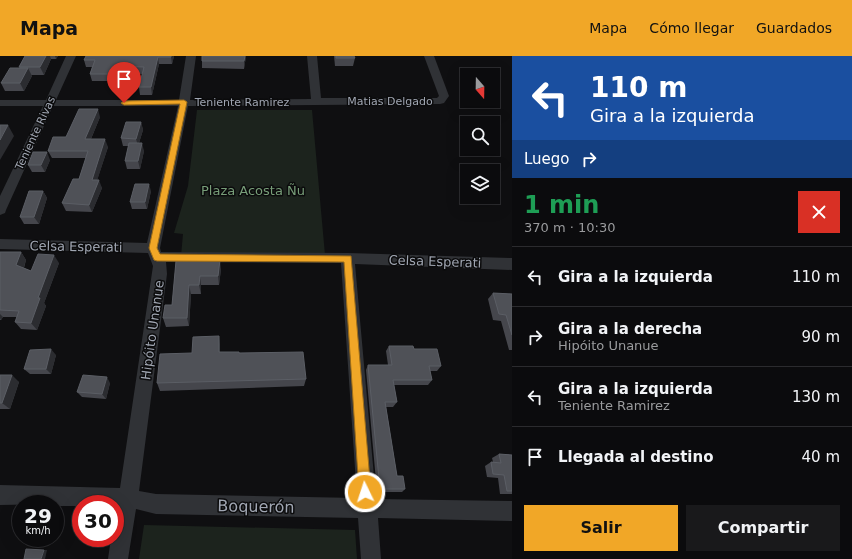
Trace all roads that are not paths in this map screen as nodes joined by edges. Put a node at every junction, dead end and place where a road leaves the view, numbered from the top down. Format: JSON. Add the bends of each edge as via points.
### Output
{"nodes":[{"id":1,"x":71,"y":56,"type":"edge"},
{"id":2,"x":192,"y":56,"type":"edge"},
{"id":3,"x":312,"y":56,"type":"edge"},
{"id":4,"x":429,"y":56,"type":"edge"},
{"id":5,"x":316,"y":101,"type":"junction"},
{"id":6,"x":184,"y":102,"type":"junction"},
{"id":7,"x":0,"y":103,"type":"edge"},
{"id":8,"x":49,"y":103,"type":"junction"},
{"id":9,"x":0,"y":210,"type":"edge"},
{"id":10,"x":0,"y":244,"type":"edge"},
{"id":11,"x":155,"y":252,"type":"junction"},
{"id":12,"x":353,"y":258,"type":"junction"},
{"id":13,"x":512,"y":264,"type":"edge"},
{"id":14,"x":0,"y":495,"type":"edge"},
{"id":15,"x":128,"y":498,"type":"junction"},
{"id":16,"x":366,"y":507,"type":"junction"},
{"id":17,"x":512,"y":511,"type":"edge"},
{"id":18,"x":118,"y":559,"type":"edge"},
{"id":19,"x":371,"y":559,"type":"edge"}],
"edges":[{"from":1,"to":8,"type":"street","name":"Teniente Rivas"},
{"from":2,"to":6,"type":"street","name":"Hipóito Unanue"},
{"from":3,"to":5,"type":"street"},
{"from":4,"to":5,"type":"street","name":"Matias Delgado","via":[[444,96],[440,101]]},
{"from":5,"to":6,"type":"street","name":"Teniente Ramirez"},
{"from":6,"to":8,"type":"street","name":"Teniente Ramirez"},
{"from":6,"to":11,"type":"street","name":"Hipóito Unanue"},
{"from":7,"to":8,"type":"street","name":"Teniente Ramirez"},
{"from":8,"to":9,"type":"street","name":"Teniente Rivas"},
{"from":10,"to":11,"type":"street","name":"Celsa Esperati"},
{"from":11,"to":12,"type":"street","name":"Celsa Esperati"},
{"from":11,"to":15,"type":"street","name":"Hipóito Unanue","via":[[160,274]]},
{"from":12,"to":13,"type":"street","name":"Celsa Esperati"},
{"from":12,"to":16,"type":"street"},
{"from":14,"to":15,"type":"street","name":"Boquerón"},
{"from":15,"to":16,"type":"street","name":"Boquerón","via":[[156,504]]},
{"from":15,"to":18,"type":"street","name":"Hipóito Unanue"},
{"from":16,"to":17,"type":"street","name":"Boquerón"},
{"from":16,"to":19,"type":"street"}]}
